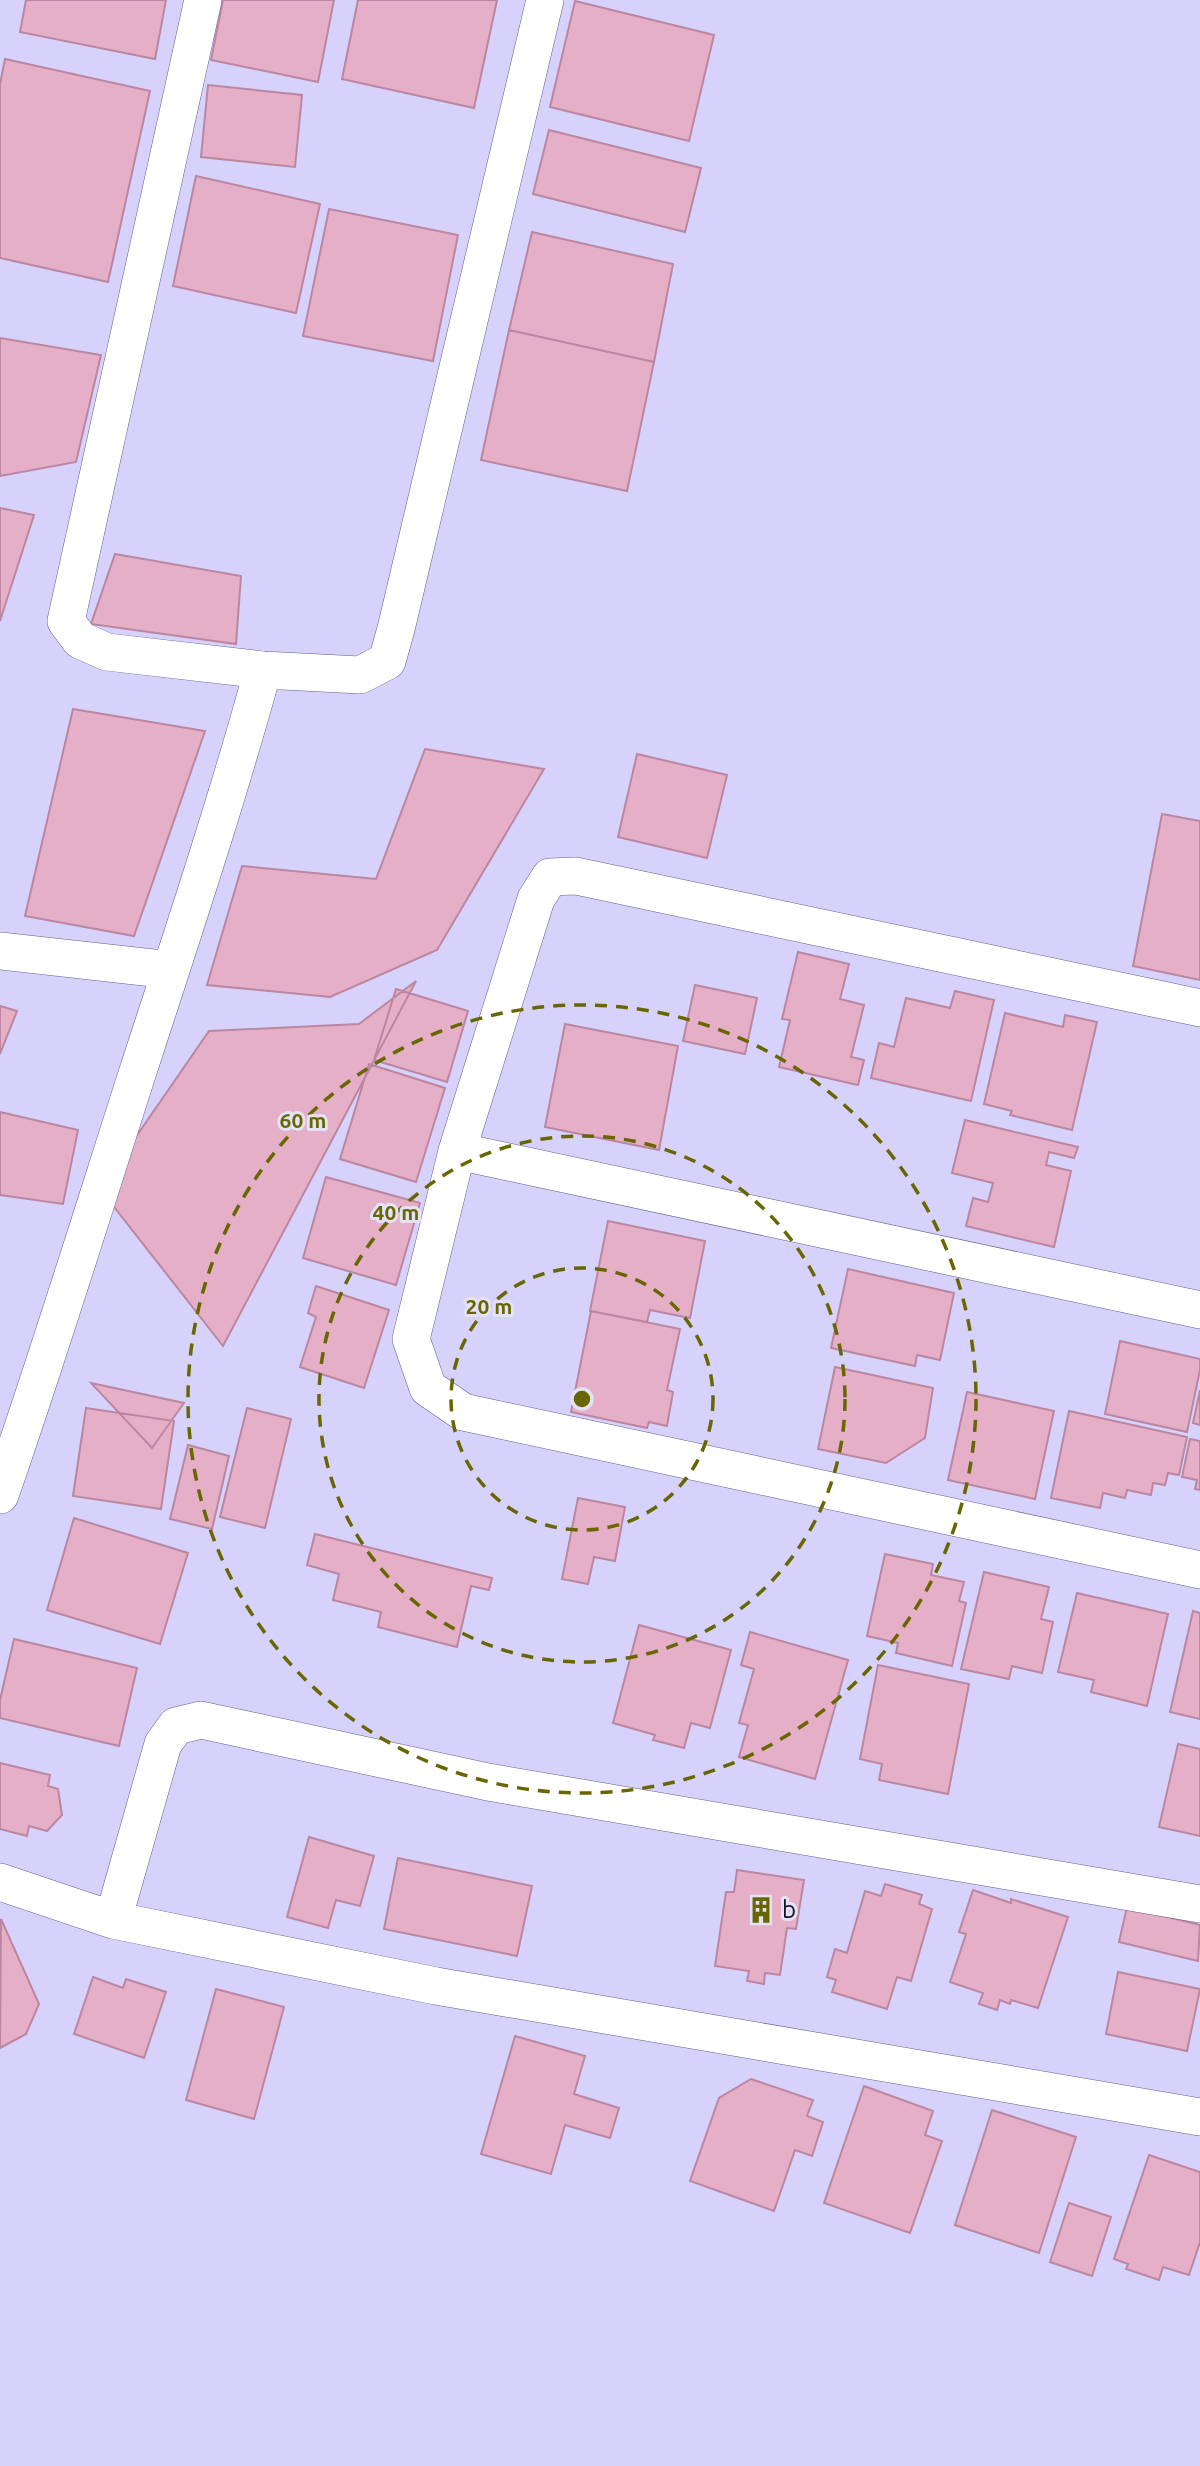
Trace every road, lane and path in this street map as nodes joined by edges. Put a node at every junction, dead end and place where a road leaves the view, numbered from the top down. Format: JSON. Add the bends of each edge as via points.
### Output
{"nodes":[{"id":1,"x":203,"y":0,"type":"edge"},
{"id":2,"x":545,"y":0,"type":"edge"},
{"id":3,"x":263,"y":670,"type":"junction"},
{"id":4,"x":0,"y":951,"type":"edge"},
{"id":5,"x":171,"y":970,"type":"junction"},
{"id":6,"x":1200,"y":1008,"type":"edge"},
{"id":7,"x":457,"y":1152,"type":"junction"},
{"id":8,"x":1200,"y":1310,"type":"edge"},
{"id":9,"x":0,"y":1495,"type":"edge"},
{"id":10,"x":1200,"y":1570,"type":"edge"},
{"id":11,"x":0,"y":1882,"type":"edge"},
{"id":12,"x":1200,"y":1904,"type":"edge"},
{"id":13,"x":113,"y":1920,"type":"junction"},
{"id":14,"x":1200,"y":2117,"type":"edge"}],
"edges":[{"from":1,"to":3,"type":"street","via":[[66,621],[80,640],[107,652]]},
{"from":2,"to":3,"type":"street","via":[[387,661],[360,675]]},
{"from":3,"to":5,"type":"street"},
{"from":4,"to":5,"type":"street"},
{"from":5,"to":9,"type":"street"},
{"from":6,"to":7,"type":"street","via":[[576,876],[550,877],[536,899]]},
{"from":7,"to":8,"type":"street"},
{"from":7,"to":10,"type":"street","via":[[411,1339],[428,1388],[464,1412]]},
{"from":11,"to":13,"type":"street"},
{"from":12,"to":13,"type":"street","via":[[488,1782],[201,1720],[176,1726],[163,1744]]},
{"from":13,"to":14,"type":"street","via":[[436,1986]]}]}
